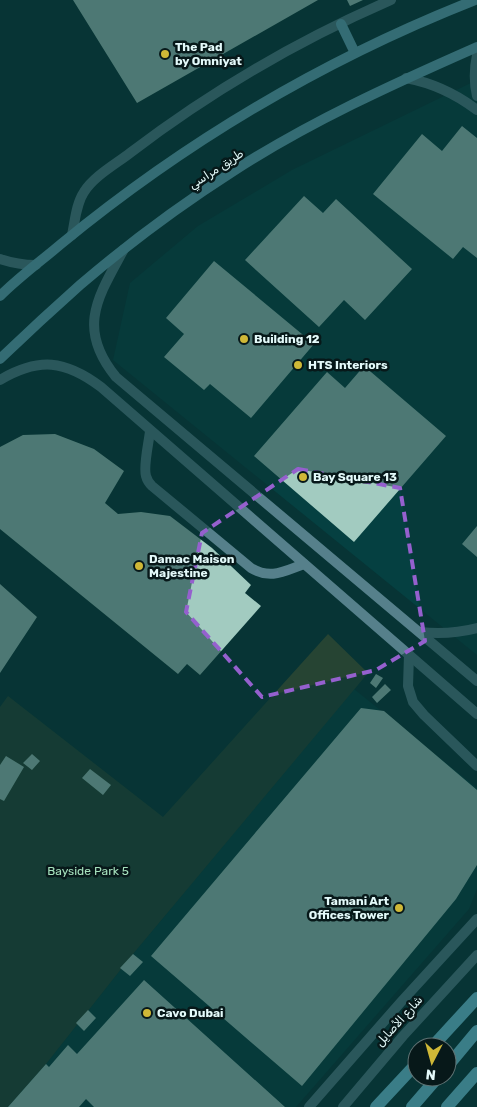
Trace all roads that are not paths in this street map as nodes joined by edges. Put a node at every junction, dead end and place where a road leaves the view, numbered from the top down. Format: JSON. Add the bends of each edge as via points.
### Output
{"nodes":[{"id":1,"x":391,"y":0,"type":"edge"},
{"id":2,"x":475,"y":0,"type":"edge"},
{"id":3,"x":341,"y":24,"type":"junction"},
{"id":4,"x":477,"y":47,"type":"edge"},
{"id":5,"x":355,"y":53,"type":"junction"},
{"id":6,"x":477,"y":55,"type":"edge"},
{"id":7,"x":406,"y":78,"type":"junction"},
{"id":8,"x":477,"y":96,"type":"edge"},
{"id":9,"x":477,"y":110,"type":"edge"},
{"id":10,"x":72,"y":235,"type":"junction"},
{"id":11,"x":124,"y":248,"type":"junction"},
{"id":12,"x":0,"y":259,"type":"edge"},
{"id":13,"x":36,"y":265,"type":"junction"},
{"id":14,"x":0,"y":296,"type":"edge"},
{"id":15,"x":0,"y":359,"type":"edge"},
{"id":16,"x":0,"y":380,"type":"edge"},
{"id":17,"x":150,"y":431,"type":"junction"},
{"id":18,"x":304,"y":564,"type":"junction"},
{"id":19,"x":477,"y":628,"type":"edge"},
{"id":20,"x":420,"y":632,"type":"junction"},
{"id":21,"x":409,"y":654,"type":"junction"},
{"id":22,"x":465,"y":670,"type":"junction"},
{"id":23,"x":477,"y":676,"type":"edge"},
{"id":24,"x":477,"y":681,"type":"edge"},
{"id":25,"x":477,"y":714,"type":"edge"},
{"id":26,"x":477,"y":766,"type":"edge"},
{"id":27,"x":477,"y":919,"type":"edge"},
{"id":28,"x":477,"y":955,"type":"edge"},
{"id":29,"x":477,"y":998,"type":"edge"},
{"id":30,"x":477,"y":1031,"type":"edge"},
{"id":31,"x":441,"y":1037,"type":"edge"},
{"id":32,"x":457,"y":1055,"type":"edge"},
{"id":33,"x":477,"y":1072,"type":"edge"},
{"id":34,"x":407,"y":1074,"type":"edge"},
{"id":35,"x":429,"y":1087,"type":"edge"},
{"id":36,"x":309,"y":1107,"type":"edge"},
{"id":37,"x":343,"y":1107,"type":"edge"},
{"id":38,"x":376,"y":1107,"type":"edge"},
{"id":39,"x":412,"y":1107,"type":"edge"},
{"id":40,"x":447,"y":1107,"type":"edge"}],
"edges":[{"from":1,"to":3,"type":"street"},
{"from":2,"to":5,"type":"main road"},
{"from":3,"to":5,"type":"main road"},
{"from":3,"to":10,"type":"street","via":[[198,105],[96,179],[84,191]]},
{"from":4,"to":7,"type":"main road","name":"طريق مراسي"},
{"from":5,"to":10,"type":"main road","via":[[223,127],[130,190]]},
{"from":6,"to":8,"type":"street"},
{"from":7,"to":9,"type":"street","via":[[440,88]]},
{"from":7,"to":11,"type":"main road","name":"طريق مراسي","via":[[297,133],[232,172]]},
{"from":10,"to":13,"type":"main road"},
{"from":11,"to":15,"type":"main road","name":"طريق مراسي"},
{"from":11,"to":20,"type":"street","via":[[95,311],[96,340],[107,366],[116,377]]},
{"from":12,"to":13,"type":"street"},
{"from":13,"to":14,"type":"main road"},
{"from":16,"to":17,"type":"street","via":[[26,367],[42,364],[74,370],[101,387]]},
{"from":17,"to":18,"type":"street"},
{"from":17,"to":18,"type":"street","via":[[145,475],[152,486],[258,573],[276,574]]},
{"from":18,"to":21,"type":"street"},
{"from":19,"to":20,"type":"street","via":[[453,633]]},
{"from":20,"to":22,"type":"street"},
{"from":21,"to":25,"type":"street"},
{"from":21,"to":26,"type":"street","via":[[408,686],[413,702]]},
{"from":22,"to":23,"type":"street"},
{"from":22,"to":24,"type":"street"},
{"from":27,"to":36,"type":"street"},
{"from":28,"to":37,"type":"street","name":"شارع الأصايل"},
{"from":29,"to":31,"type":"main road"},
{"from":30,"to":32,"type":"main road"},
{"from":33,"to":40,"type":"main road"},
{"from":34,"to":38,"type":"main road"},
{"from":35,"to":39,"type":"main road"}]}
